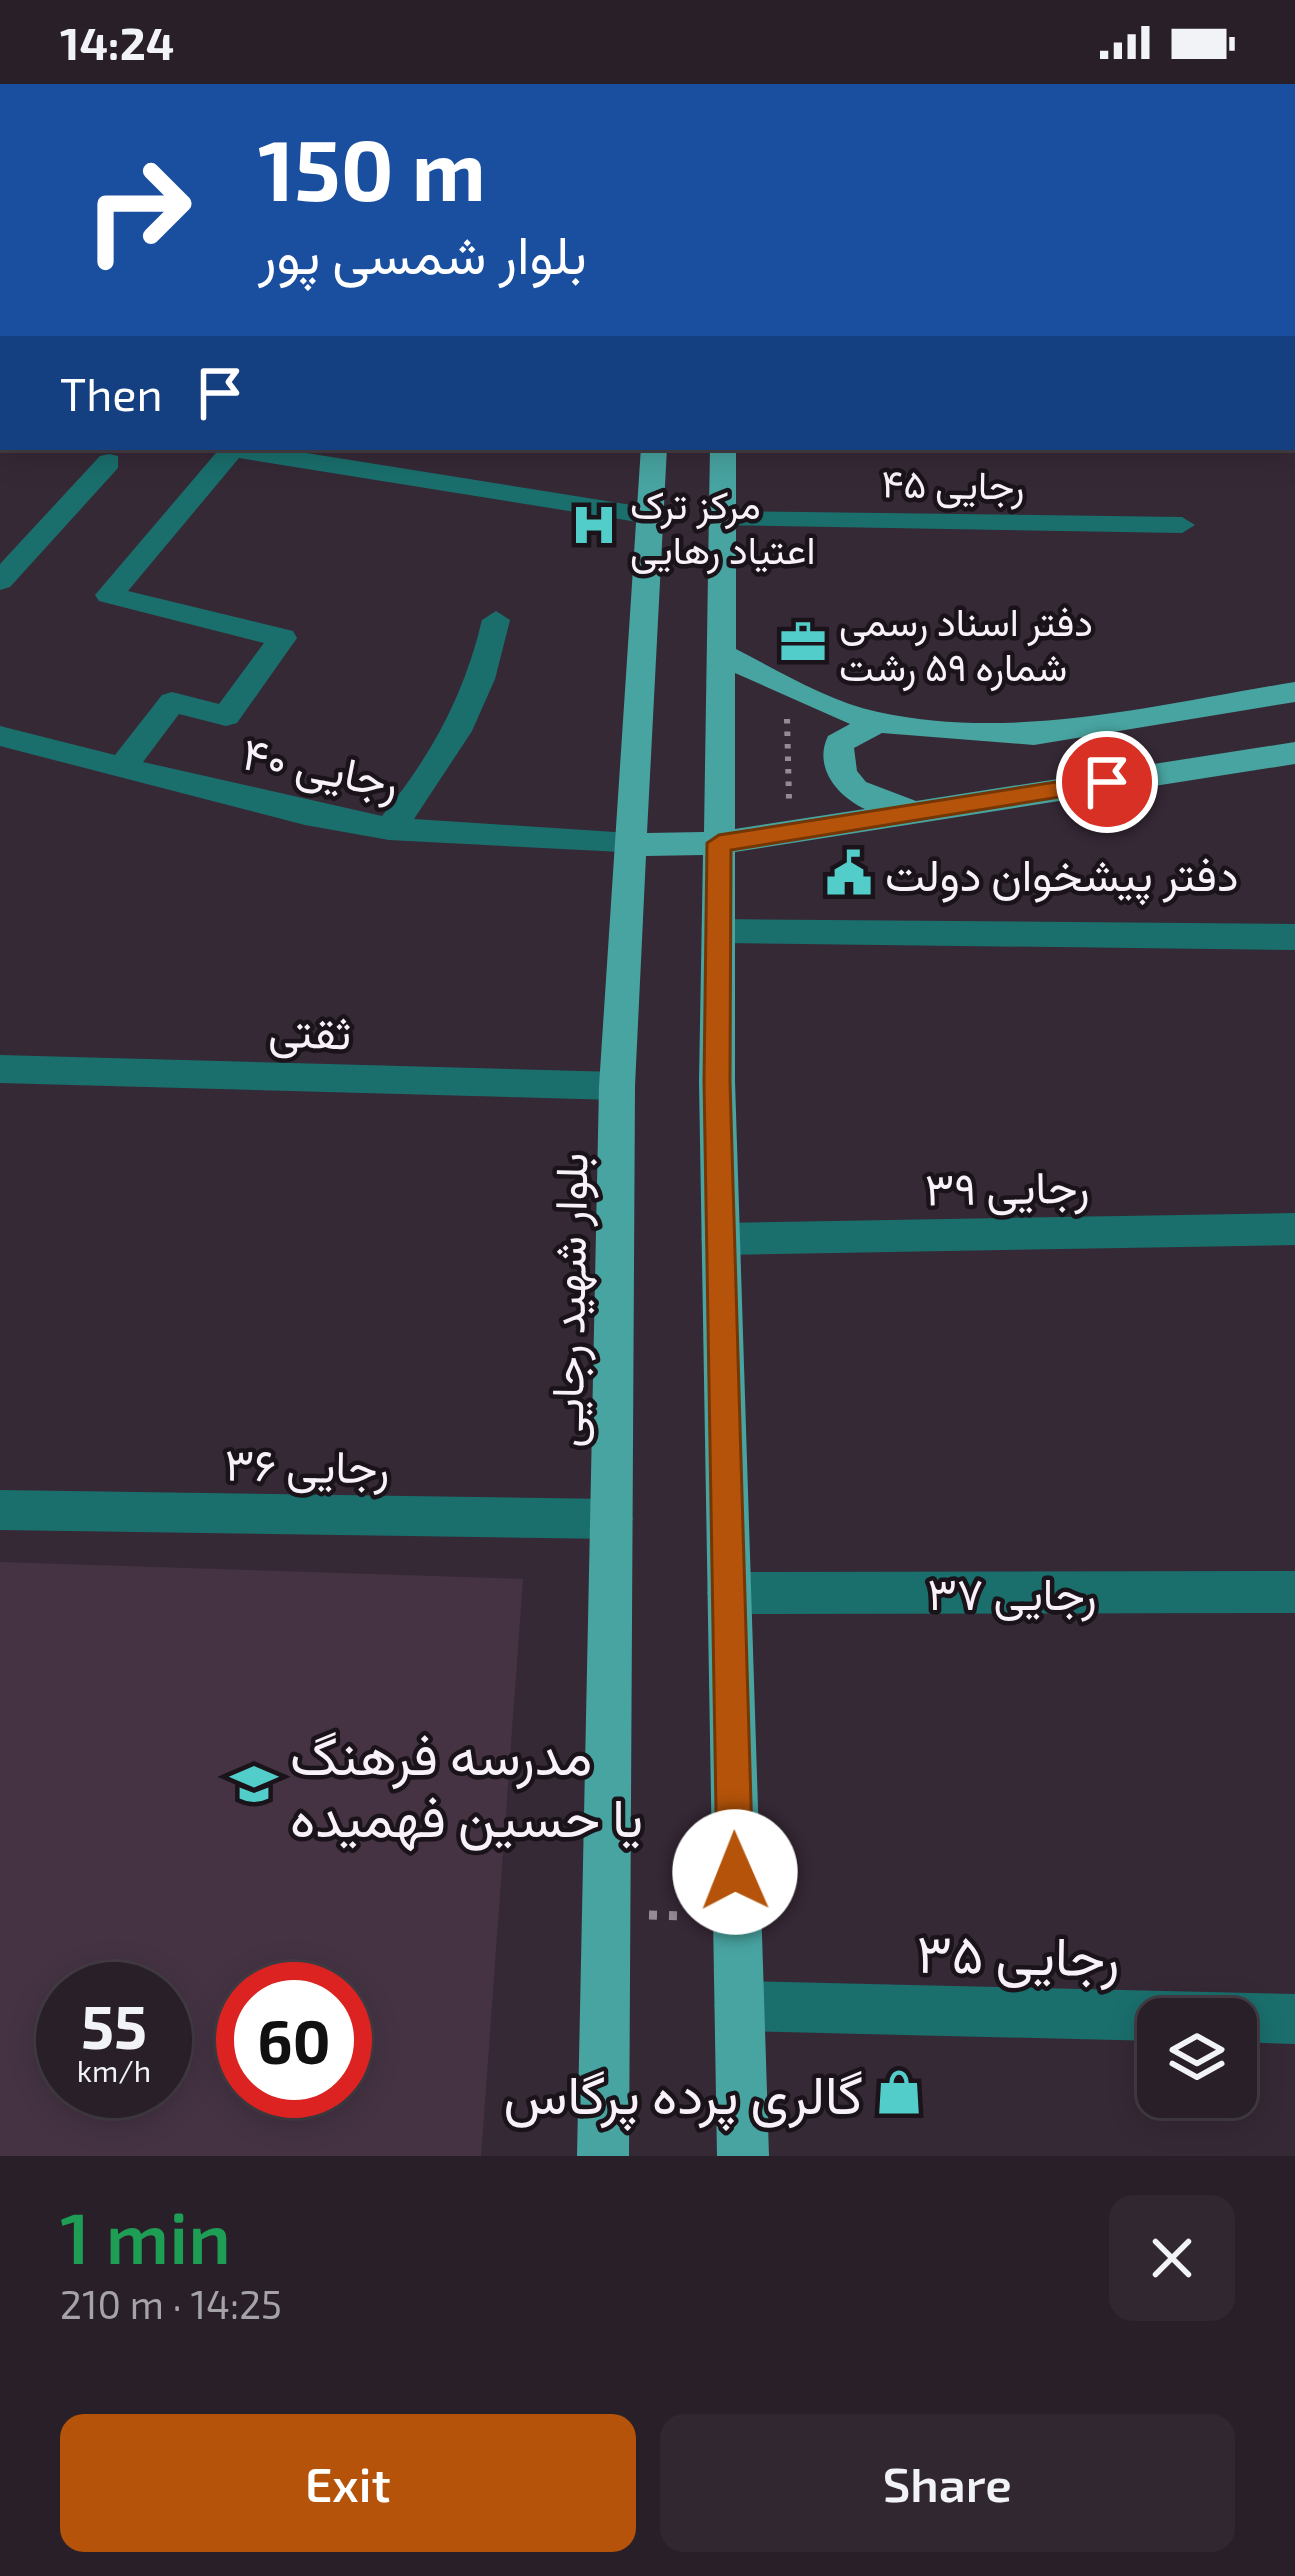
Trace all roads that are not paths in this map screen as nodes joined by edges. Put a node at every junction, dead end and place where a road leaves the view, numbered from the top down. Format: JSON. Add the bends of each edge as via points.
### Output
{"nodes":[{"id":1,"x":232,"y":450,"type":"edge"},
{"id":2,"x":654,"y":450,"type":"edge"},
{"id":3,"x":723,"y":450,"type":"edge"},
{"id":4,"x":273,"y":451,"type":"edge"},
{"id":5,"x":109,"y":461,"type":"dead end"},
{"id":6,"x":650,"y":516,"type":"junction"},
{"id":7,"x":723,"y":519,"type":"junction"},
{"id":8,"x":1182,"y":525,"type":"dead end"},
{"id":9,"x":0,"y":581,"type":"edge"},
{"id":10,"x":496,"y":620,"type":"dead end"},
{"id":11,"x":721,"y":654,"type":"junction"},
{"id":12,"x":1295,"y":692,"type":"edge"},
{"id":13,"x":877,"y":722,"type":"junction"},
{"id":14,"x":0,"y":736,"type":"edge"},
{"id":15,"x":1295,"y":753,"type":"edge"},
{"id":16,"x":122,"y":767,"type":"junction"},
{"id":17,"x":919,"y":812,"type":"junction"},
{"id":18,"x":389,"y":829,"type":"junction"},
{"id":19,"x":719,"y":843,"type":"junction"},
{"id":20,"x":630,"y":845,"type":"junction"},
{"id":21,"x":718,"y":931,"type":"junction"},
{"id":22,"x":1295,"y":937,"type":"edge"},
{"id":23,"x":0,"y":1069,"type":"edge"},
{"id":24,"x":617,"y":1086,"type":"junction"},
{"id":25,"x":1295,"y":1229,"type":"edge"},
{"id":26,"x":720,"y":1239,"type":"junction"},
{"id":27,"x":0,"y":1510,"type":"edge"},
{"id":28,"x":612,"y":1519,"type":"junction"},
{"id":29,"x":1295,"y":1592,"type":"edge"},
{"id":30,"x":729,"y":1593,"type":"junction"},
{"id":31,"x":739,"y":2006,"type":"junction"},
{"id":32,"x":1295,"y":2019,"type":"edge"},
{"id":33,"x":603,"y":2156,"type":"edge"},
{"id":34,"x":743,"y":2156,"type":"edge"}],
"edges":[{"from":1,"to":16,"type":"street","via":[[109,595],[283,638],[226,716],[172,702]]},
{"from":2,"to":6,"type":"main road","name":"بلوار شهید رجایی"},
{"from":3,"to":7,"type":"main road"},
{"from":4,"to":6,"type":"street"},
{"from":5,"to":9,"type":"street"},
{"from":6,"to":20,"type":"main road","name":"بلوار شهید رجایی"},
{"from":7,"to":8,"type":"street","name":"رجایی ۴۵"},
{"from":7,"to":11,"type":"main road"},
{"from":10,"to":18,"type":"street","via":[[466,723]]},
{"from":11,"to":13,"type":"main road"},
{"from":11,"to":19,"type":"main road"},
{"from":12,"to":13,"type":"main road","via":[[1034,735]]},
{"from":13,"to":17,"type":"main road","via":[[839,743],[842,774],[877,803]]},
{"from":14,"to":16,"type":"street","name":"رجایی ۴۰"},
{"from":15,"to":17,"type":"main road"},
{"from":16,"to":18,"type":"street","name":"رجایی ۴۰"},
{"from":17,"to":19,"type":"main road"},
{"from":18,"to":20,"type":"street","name":"رجایی ۴۰"},
{"from":19,"to":20,"type":"main road"},
{"from":19,"to":21,"type":"main road"},
{"from":20,"to":24,"type":"main road","name":"بلوار شهید رجایی"},
{"from":21,"to":22,"type":"street"},
{"from":21,"to":26,"type":"main road"},
{"from":23,"to":24,"type":"street","name":"ثقتی"},
{"from":24,"to":28,"type":"main road","name":"بلوار شهید رجایی"},
{"from":25,"to":26,"type":"street","name":"رجایی ۳۹"},
{"from":26,"to":30,"type":"main road"},
{"from":27,"to":28,"type":"street","name":"رجایی ۳۶"},
{"from":28,"to":33,"type":"main road","name":"بلوار شهید رجایی"},
{"from":29,"to":30,"type":"street","name":"رجایی ۳۷"},
{"from":30,"to":31,"type":"main road"},
{"from":31,"to":32,"type":"street","name":"رجایی ۳۵"},
{"from":31,"to":34,"type":"main road"}]}
